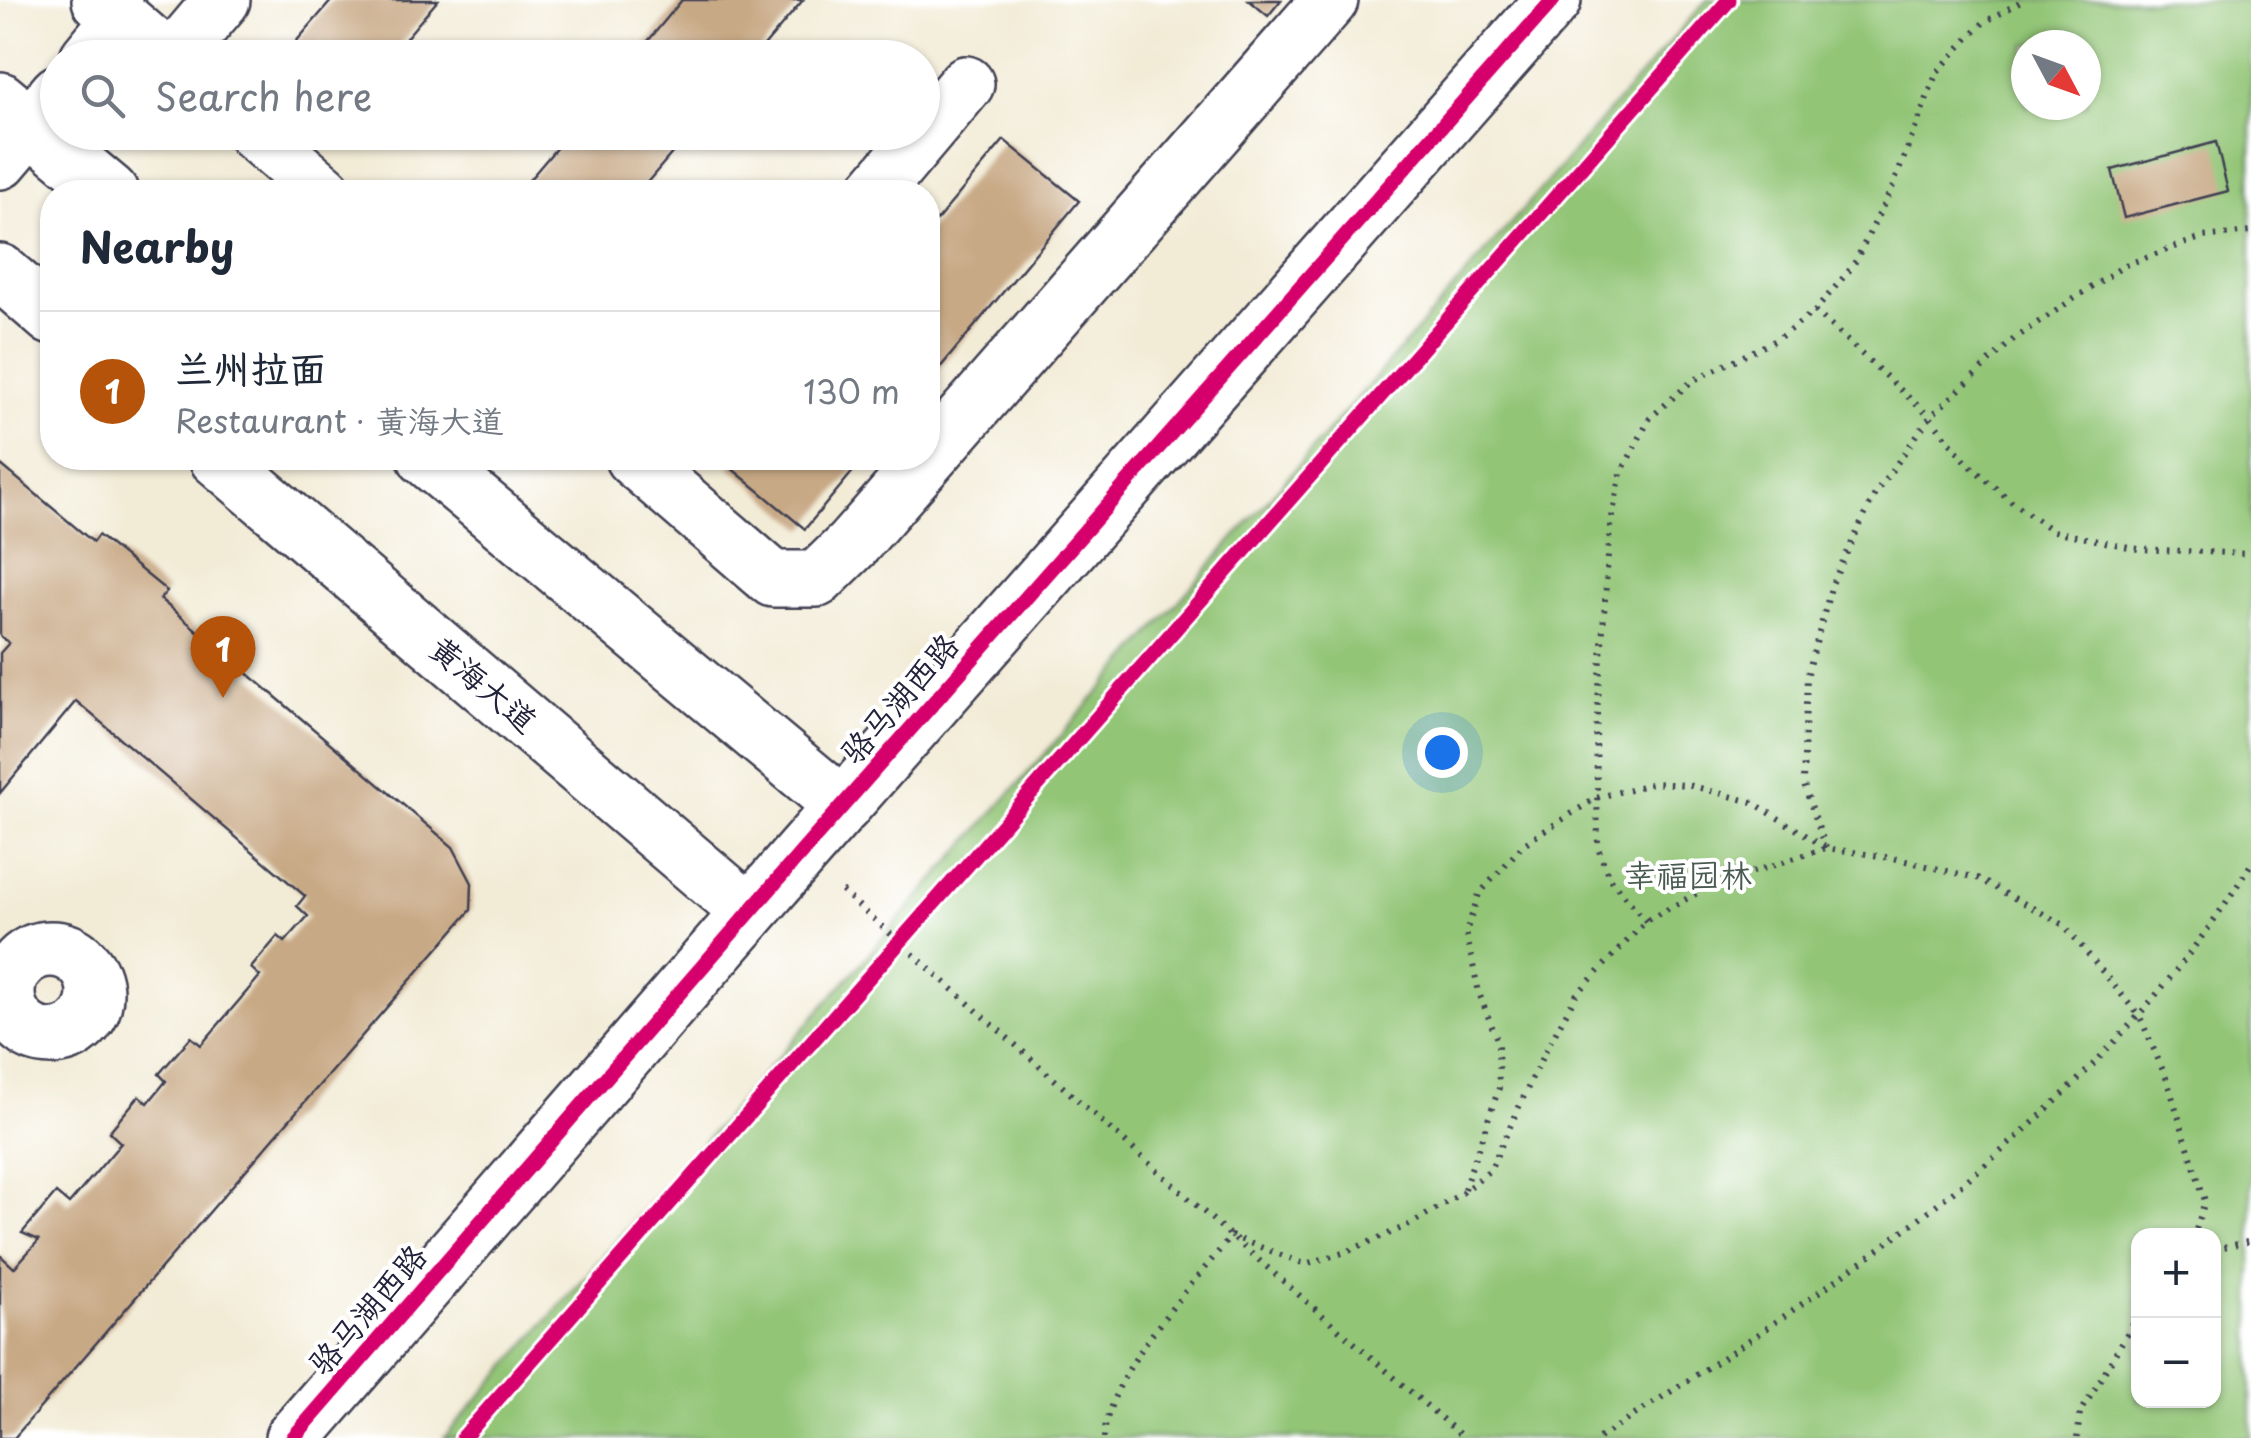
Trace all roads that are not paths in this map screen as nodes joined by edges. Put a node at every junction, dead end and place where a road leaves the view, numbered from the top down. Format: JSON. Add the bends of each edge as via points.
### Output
{"nodes":[{"id":1,"x":222,"y":0,"type":"edge"},
{"id":2,"x":1330,"y":0,"type":"edge"},
{"id":3,"x":1552,"y":0,"type":"edge"},
{"id":4,"x":103,"y":25,"type":"edge"},
{"id":5,"x":133,"y":40,"type":"edge"},
{"id":6,"x":186,"y":40,"type":"edge"},
{"id":7,"x":966,"y":84,"type":"dead end"},
{"id":8,"x":940,"y":115,"type":"edge"},
{"id":9,"x":59,"y":150,"type":"edge"},
{"id":10,"x":275,"y":150,"type":"edge"},
{"id":11,"x":910,"y":150,"type":"edge"},
{"id":12,"x":95,"y":180,"type":"edge"},
{"id":13,"x":310,"y":180,"type":"edge"},
{"id":14,"x":884,"y":180,"type":"edge"},
{"id":15,"x":0,"y":272,"type":"edge"},
{"id":16,"x":40,"y":307,"type":"edge"},
{"id":17,"x":940,"y":445,"type":"edge"},
{"id":18,"x":231,"y":470,"type":"edge"},
{"id":19,"x":440,"y":470,"type":"edge"},
{"id":20,"x":653,"y":470,"type":"edge"},
{"id":21,"x":918,"y":470,"type":"edge"},
{"id":22,"x":843,"y":806,"type":"junction"},
{"id":23,"x":750,"y":912,"type":"junction"},
{"id":24,"x":10,"y":953,"type":"edge"},
{"id":25,"x":13,"y":1044,"type":"edge"},
{"id":26,"x":293,"y":1438,"type":"edge"}],
"edges":[{"from":1,"to":6,"type":"street"},
{"from":2,"to":17,"type":"street"},
{"from":3,"to":22,"type":"street","name":"骆马湖西路"},
{"from":4,"to":5,"type":"street"},
{"from":7,"to":8,"type":"street"},
{"from":9,"to":12,"type":"street"},
{"from":10,"to":13,"type":"street"},
{"from":11,"to":14,"type":"street"},
{"from":15,"to":16,"type":"street"},
{"from":18,"to":23,"type":"street","name":"黄海大道"},
{"from":19,"to":22,"type":"street"},
{"from":20,"to":21,"type":"street","via":[[773,579],[817,579]]},
{"from":22,"to":23,"type":"street","name":"骆马湖西路"},
{"from":23,"to":26,"type":"street","name":"骆马湖西路"},
{"from":24,"to":25,"type":"street"},
{"from":24,"to":25,"type":"street","via":[[59,949],[83,961],[95,986],[90,1013],[69,1033]]}]}
